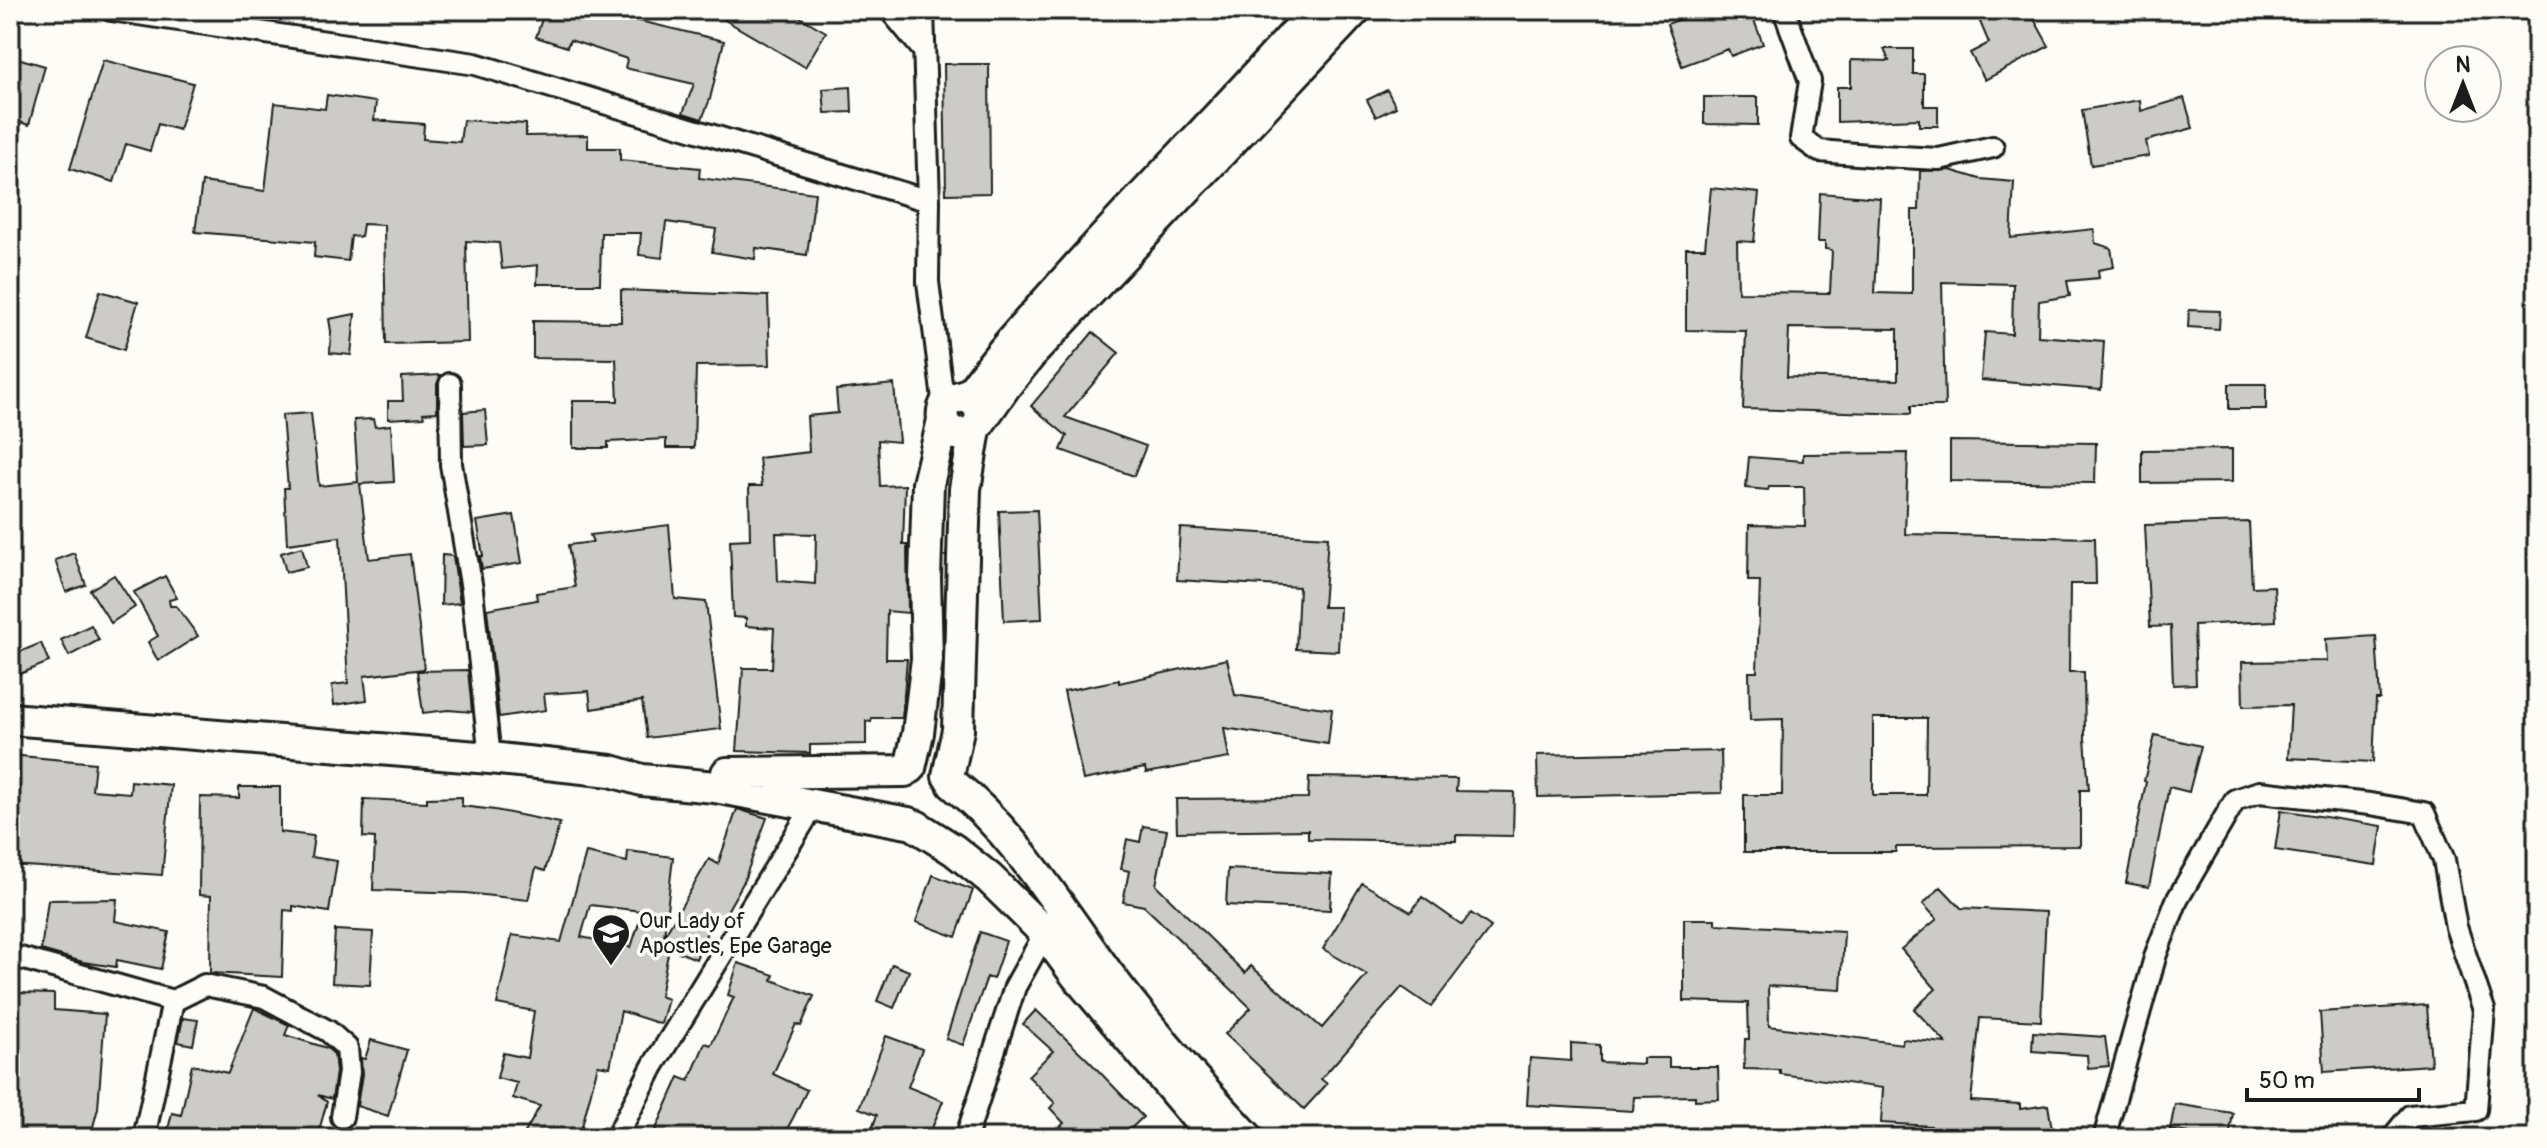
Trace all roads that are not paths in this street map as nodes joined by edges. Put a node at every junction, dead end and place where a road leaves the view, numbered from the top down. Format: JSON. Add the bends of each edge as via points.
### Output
{"nodes":[{"id":1,"x":111,"y":10,"type":"edge"},
{"id":2,"x":890,"y":10,"type":"edge"},
{"id":3,"x":923,"y":10,"type":"edge"},
{"id":4,"x":1316,"y":10,"type":"edge"},
{"id":5,"x":1355,"y":10,"type":"edge"},
{"id":6,"x":1784,"y":10,"type":"edge"},
{"id":7,"x":924,"y":51,"type":"junction"},
{"id":8,"x":1993,"y":147,"type":"dead end"},
{"id":9,"x":929,"y":201,"type":"junction"},
{"id":10,"x":450,"y":384,"type":"dead end"},
{"id":11,"x":962,"y":414,"type":"junction"},
{"id":12,"x":10,"y":719,"type":"edge"},
{"id":13,"x":490,"y":758,"type":"junction"},
{"id":14,"x":907,"y":770,"type":"junction"},
{"id":15,"x":611,"y":771,"type":"junction"},
{"id":16,"x":951,"y":780,"type":"junction"},
{"id":17,"x":814,"y":805,"type":"junction"},
{"id":18,"x":912,"y":824,"type":"junction"},
{"id":19,"x":1045,"y":933,"type":"junction"},
{"id":20,"x":10,"y":955,"type":"edge"},
{"id":21,"x":173,"y":1001,"type":"junction"},
{"id":22,"x":342,"y":1117,"type":"dead end"},
{"id":23,"x":144,"y":1138,"type":"edge"},
{"id":24,"x":616,"y":1138,"type":"edge"},
{"id":25,"x":966,"y":1138,"type":"edge"},
{"id":26,"x":1214,"y":1138,"type":"edge"},
{"id":27,"x":1248,"y":1138,"type":"edge"},
{"id":28,"x":2104,"y":1138,"type":"edge"},
{"id":29,"x":2392,"y":1138,"type":"edge"}],
"edges":[{"from":1,"to":9,"type":"street","via":[[475,64]]},
{"from":2,"to":7,"type":"street"},
{"from":3,"to":7,"type":"street"},
{"from":4,"to":11,"type":"street","via":[[988,369]]},
{"from":5,"to":11,"type":"street","via":[[1032,353]]},
{"from":6,"to":8,"type":"street","via":[[1810,81],[1801,138],[1819,151],[1939,159]]},
{"from":7,"to":9,"type":"street"},
{"from":9,"to":11,"type":"street","via":[[928,282]]},
{"from":10,"to":13,"type":"street","via":[[451,464],[472,590]]},
{"from":11,"to":14,"type":"street","via":[[928,484],[927,659],[918,733]]},
{"from":11,"to":16,"type":"street","via":[[958,730]]},
{"from":12,"to":13,"type":"street"},
{"from":13,"to":15,"type":"street"},
{"from":14,"to":15,"type":"street"},
{"from":14,"to":16,"type":"street","via":[[930,765]]},
{"from":14,"to":18,"type":"street","via":[[892,798],[897,812]]},
{"from":15,"to":17,"type":"street"},
{"from":16,"to":18,"type":"street","via":[[954,804],[944,820],[926,827]]},
{"from":16,"to":27,"type":"street","via":[[1002,829],[1111,977]]},
{"from":17,"to":18,"type":"street"},
{"from":17,"to":24,"type":"street","via":[[653,1066]]},
{"from":18,"to":19,"type":"street","via":[[989,878]]},
{"from":19,"to":25,"type":"street","via":[[1015,987]]},
{"from":19,"to":26,"type":"street"},
{"from":20,"to":21,"type":"street"},
{"from":21,"to":22,"type":"street","via":[[205,985],[264,997],[328,1031],[347,1048]]},
{"from":21,"to":23,"type":"street"},
{"from":28,"to":29,"type":"street","via":[[2156,954],[2177,900],[2235,800],[2259,792],[2424,813],[2444,860],[2456,927],[2484,1010],[2476,1110],[2410,1116]]}]}
